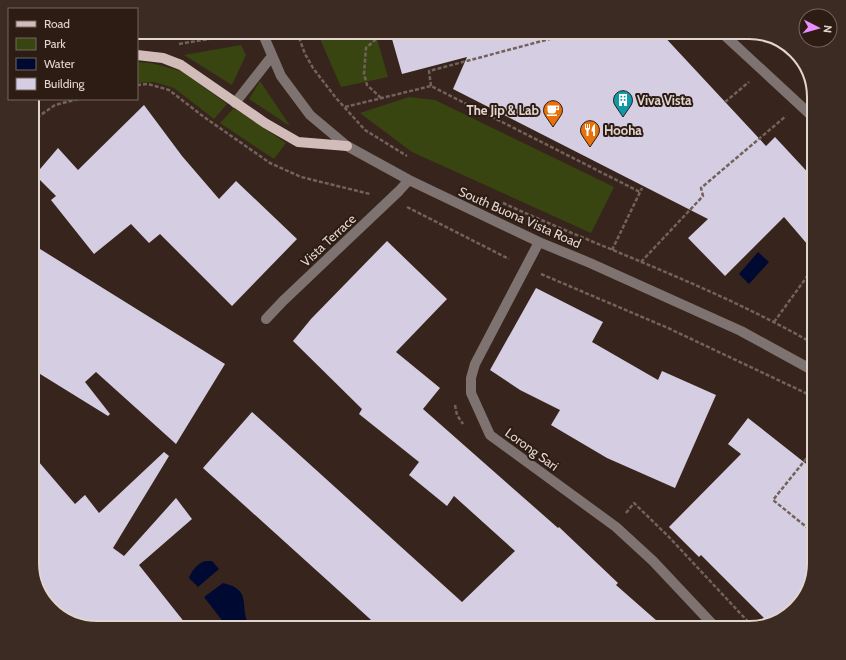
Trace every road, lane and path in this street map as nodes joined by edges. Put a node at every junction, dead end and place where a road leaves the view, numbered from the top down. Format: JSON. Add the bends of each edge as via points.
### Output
{"nodes":[{"id":1,"x":209,"y":39,"type":"edge"},
{"id":2,"x":265,"y":39,"type":"edge"},
{"id":3,"x":300,"y":39,"type":"edge"},
{"id":4,"x":376,"y":39,"type":"edge"},
{"id":5,"x":550,"y":39,"type":"edge"},
{"id":6,"x":729,"y":39,"type":"edge"},
{"id":7,"x":178,"y":44,"type":"dead end"},
{"id":8,"x":138,"y":55,"type":"edge"},
{"id":9,"x":272,"y":56,"type":"junction"},
{"id":10,"x":138,"y":85,"type":"edge"},
{"id":11,"x":431,"y":86,"type":"junction"},
{"id":12,"x":382,"y":98,"type":"junction"},
{"id":13,"x":74,"y":100,"type":"edge"},
{"id":14,"x":235,"y":102,"type":"junction"},
{"id":15,"x":345,"y":107,"type":"junction"},
{"id":16,"x":807,"y":112,"type":"edge"},
{"id":17,"x":786,"y":115,"type":"dead end"},
{"id":18,"x":39,"y":116,"type":"edge"},
{"id":19,"x":347,"y":146,"type":"junction"},
{"id":20,"x":413,"y":160,"type":"dead end"},
{"id":21,"x":409,"y":180,"type":"junction"},
{"id":22,"x":642,"y":188,"type":"dead end"},
{"id":23,"x":640,"y":192,"type":"junction"},
{"id":24,"x":391,"y":199,"type":"junction"},
{"id":25,"x":499,"y":201,"type":"dead end"},
{"id":26,"x":539,"y":242,"type":"junction"},
{"id":27,"x":612,"y":250,"type":"junction"},
{"id":28,"x":641,"y":262,"type":"junction"},
{"id":29,"x":526,"y":267,"type":"junction"},
{"id":30,"x":807,"y":277,"type":"edge"},
{"id":31,"x":266,"y":319,"type":"dead end"},
{"id":32,"x":774,"y":322,"type":"junction"},
{"id":33,"x":807,"y":340,"type":"edge"},
{"id":34,"x":807,"y":367,"type":"edge"},
{"id":35,"x":807,"y":394,"type":"edge"},
{"id":36,"x":807,"y":458,"type":"edge"},
{"id":37,"x":616,"y":527,"type":"junction"},
{"id":38,"x":807,"y":527,"type":"edge"},
{"id":39,"x":709,"y":621,"type":"edge"},
{"id":40,"x":748,"y":621,"type":"edge"}],
"edges":[{"from":1,"to":7,"type":"path"},
{"from":2,"to":9,"type":"street","name":"South Buona Vista Road"},
{"from":3,"to":15,"type":"path","via":[[313,68]]},
{"from":4,"to":12,"type":"path","via":[[366,48],[364,74],[367,85]]},
{"from":5,"to":11,"type":"path","via":[[429,71]]},
{"from":6,"to":16,"type":"street"},
{"from":8,"to":14,"type":"main road","via":[[163,58],[181,65]]},
{"from":9,"to":14,"type":"street"},
{"from":9,"to":19,"type":"street","name":"South Buona Vista Road","via":[[281,76],[310,115]]},
{"from":10,"to":24,"type":"path","via":[[148,84],[169,90],[270,163],[301,177]]},
{"from":11,"to":12,"type":"path"},
{"from":11,"to":23,"type":"path"},
{"from":12,"to":15,"type":"path"},
{"from":13,"to":18,"type":"path","via":[[55,105]]},
{"from":14,"to":19,"type":"main road","via":[[298,142]]},
{"from":15,"to":20,"type":"path","via":[[365,130]]},
{"from":17,"to":28,"type":"path","via":[[700,188],[703,196]]},
{"from":19,"to":21,"type":"street","name":"South Buona Vista Road"},
{"from":21,"to":24,"type":"street","name":"Vista Terrace"},
{"from":21,"to":26,"type":"street","name":"South Buona Vista Road"},
{"from":22,"to":23,"type":"path"},
{"from":23,"to":27,"type":"path"},
{"from":24,"to":29,"type":"path"},
{"from":24,"to":31,"type":"street","name":"Vista Terrace"},
{"from":25,"to":27,"type":"path"},
{"from":26,"to":29,"type":"street","name":"Lorong Sari"},
{"from":26,"to":34,"type":"street","name":"South Buona Vista Road","via":[[742,331]]},
{"from":27,"to":28,"type":"path"},
{"from":28,"to":32,"type":"path"},
{"from":29,"to":35,"type":"path","via":[[668,328]]},
{"from":29,"to":37,"type":"street","name":"Lorong Sari","via":[[475,364],[471,378],[471,393],[490,435]]},
{"from":30,"to":32,"type":"path"},
{"from":32,"to":33,"type":"path"},
{"from":36,"to":38,"type":"path","via":[[773,500]]},
{"from":37,"to":39,"type":"street","name":"Lorong Sari","via":[[653,561]]},
{"from":37,"to":40,"type":"path","via":[[634,503],[669,536]]}]}
